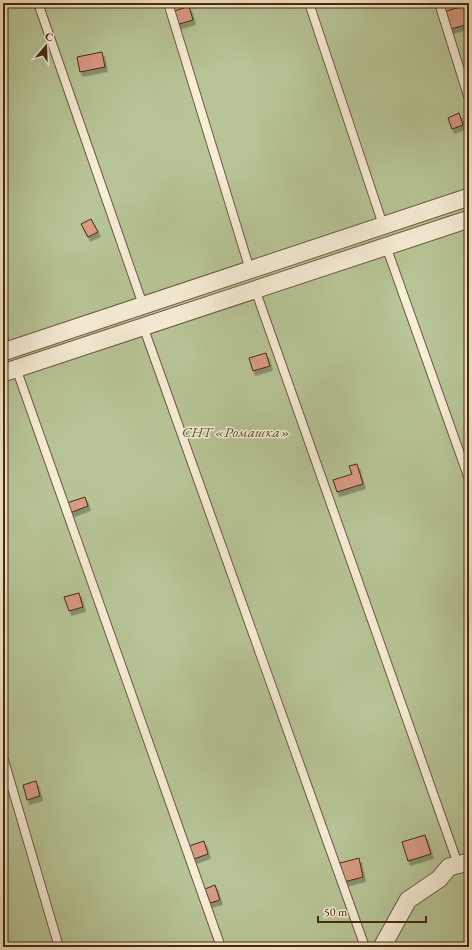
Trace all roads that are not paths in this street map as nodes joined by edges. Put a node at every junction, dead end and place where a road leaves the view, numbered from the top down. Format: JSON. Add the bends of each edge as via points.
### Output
{"nodes":[{"id":1,"x":38,"y":3,"type":"edge"},
{"id":2,"x":168,"y":3,"type":"edge"},
{"id":3,"x":309,"y":3,"type":"edge"},
{"id":4,"x":439,"y":3,"type":"edge"},
{"id":5,"x":469,"y":99,"type":"edge"},
{"id":6,"x":469,"y":197,"type":"edge"},
{"id":7,"x":469,"y":219,"type":"edge"},
{"id":8,"x":383,"y":225,"type":"junction"},
{"id":9,"x":386,"y":246,"type":"junction"},
{"id":10,"x":250,"y":270,"type":"junction"},
{"id":11,"x":255,"y":289,"type":"junction"},
{"id":12,"x":143,"y":305,"type":"junction"},
{"id":13,"x":143,"y":326,"type":"junction"},
{"id":14,"x":4,"y":346,"type":"edge"},
{"id":15,"x":10,"y":371,"type":"edge"},
{"id":16,"x":469,"y":479,"type":"edge"},
{"id":17,"x":3,"y":757,"type":"edge"},
{"id":18,"x":464,"y":863,"type":"edge"},
{"id":19,"x":59,"y":947,"type":"edge"},
{"id":20,"x":221,"y":947,"type":"edge"},
{"id":21,"x":364,"y":947,"type":"edge"},
{"id":22,"x":382,"y":947,"type":"edge"}],
"edges":[{"from":1,"to":12,"type":"lane"},
{"from":2,"to":10,"type":"lane"},
{"from":3,"to":8,"type":"lane"},
{"from":4,"to":5,"type":"lane"},
{"from":6,"to":8,"type":"street"},
{"from":7,"to":9,"type":"street"},
{"from":8,"to":10,"type":"street"},
{"from":9,"to":11,"type":"street"},
{"from":9,"to":16,"type":"lane"},
{"from":10,"to":12,"type":"street"},
{"from":11,"to":13,"type":"street"},
{"from":11,"to":18,"type":"lane"},
{"from":12,"to":14,"type":"street"},
{"from":13,"to":15,"type":"street"},
{"from":13,"to":21,"type":"lane"},
{"from":15,"to":20,"type":"lane"},
{"from":17,"to":19,"type":"lane"},
{"from":18,"to":22,"type":"street","via":[[449,867],[439,879],[408,900]]}]}
